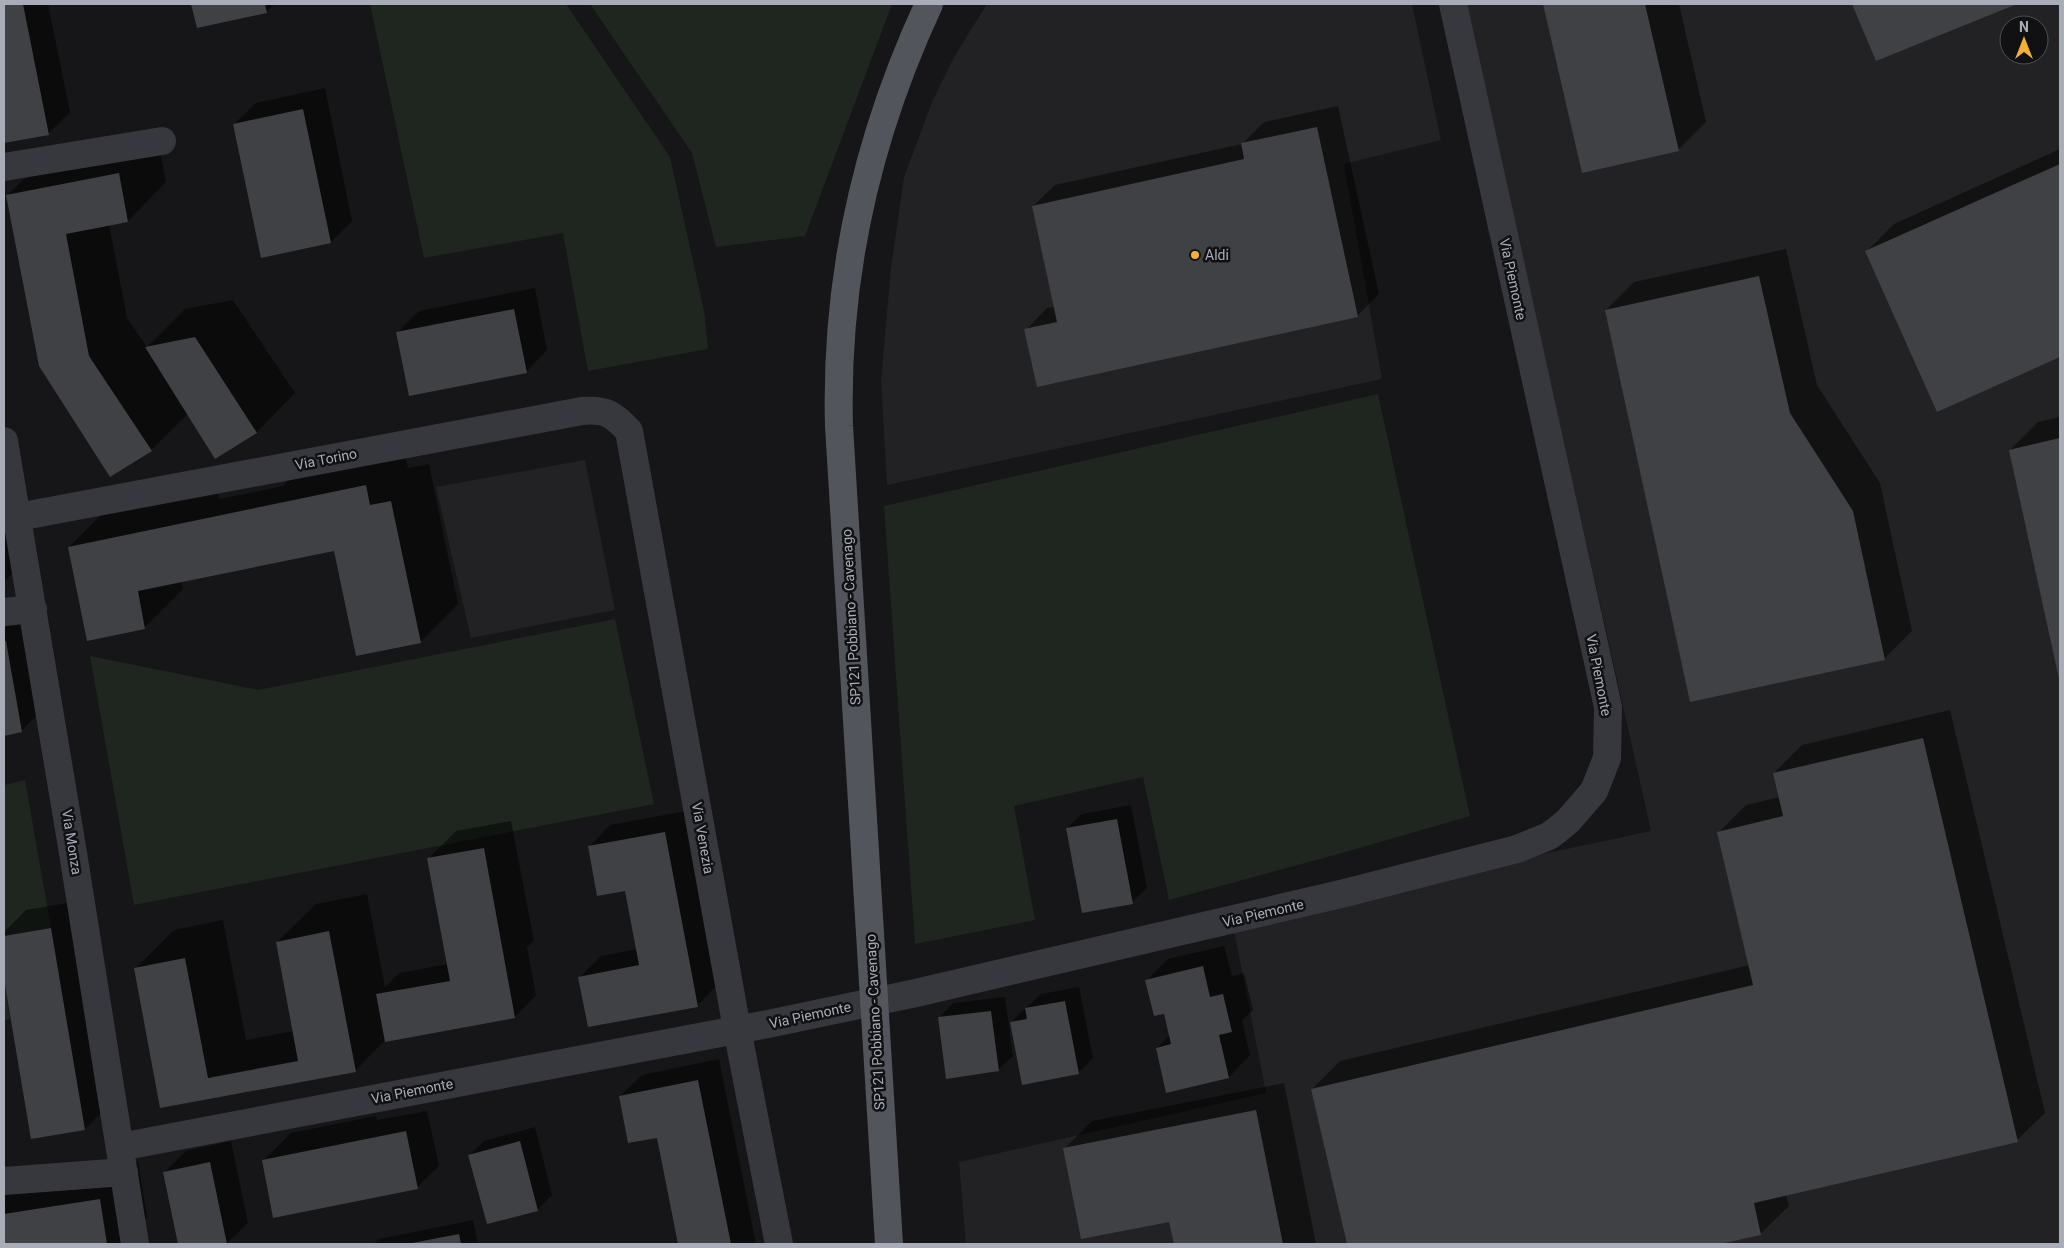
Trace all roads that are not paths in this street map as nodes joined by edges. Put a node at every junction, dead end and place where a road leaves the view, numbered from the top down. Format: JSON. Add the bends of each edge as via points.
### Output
{"nodes":[{"id":1,"x":930,"y":4,"type":"edge"},
{"id":2,"x":1453,"y":4,"type":"edge"},
{"id":3,"x":162,"y":141,"type":"dead end"},
{"id":4,"x":4,"y":167,"type":"edge"},
{"id":5,"x":629,"y":431,"type":"joint"},
{"id":6,"x":4,"y":441,"type":"edge"},
{"id":7,"x":18,"y":516,"type":"junction"},
{"id":8,"x":33,"y":609,"type":"junction"},
{"id":9,"x":4,"y":612,"type":"edge"},
{"id":10,"x":737,"y":1029,"type":"junction"},
{"id":11,"x":122,"y":1160,"type":"junction"},
{"id":12,"x":4,"y":1181,"type":"edge"},
{"id":13,"x":135,"y":1244,"type":"edge"},
{"id":14,"x":779,"y":1244,"type":"edge"},
{"id":15,"x":889,"y":1244,"type":"edge"}],
"edges":[{"from":1,"to":15,"type":"main road","name":"SP121 Pobbiano - Cavenago","via":[[894,86],[868,170],[847,274],[840,344],[840,426]]},
{"from":2,"to":10,"type":"street","name":"Via Piemonte","via":[[1608,707],[1607,758],[1594,791],[1557,830],[1517,849],[1047,963]]},
{"from":3,"to":4,"type":"street"},
{"from":5,"to":7,"type":"street","name":"Via Torino","via":[[615,416],[596,410],[582,411]]},
{"from":5,"to":10,"type":"street","name":"Via Venezia"},
{"from":6,"to":7,"type":"street","name":"Via Monza"},
{"from":7,"to":8,"type":"street","name":"Via Monza"},
{"from":8,"to":9,"type":"street"},
{"from":8,"to":11,"type":"street","name":"Via Monza"},
{"from":10,"to":11,"type":"street","name":"Via Piemonte"},
{"from":10,"to":14,"type":"street","name":"Via Venezia"},
{"from":11,"to":12,"type":"street","name":"Via Piemonte"},
{"from":11,"to":13,"type":"street","name":"Via Monza"}]}
